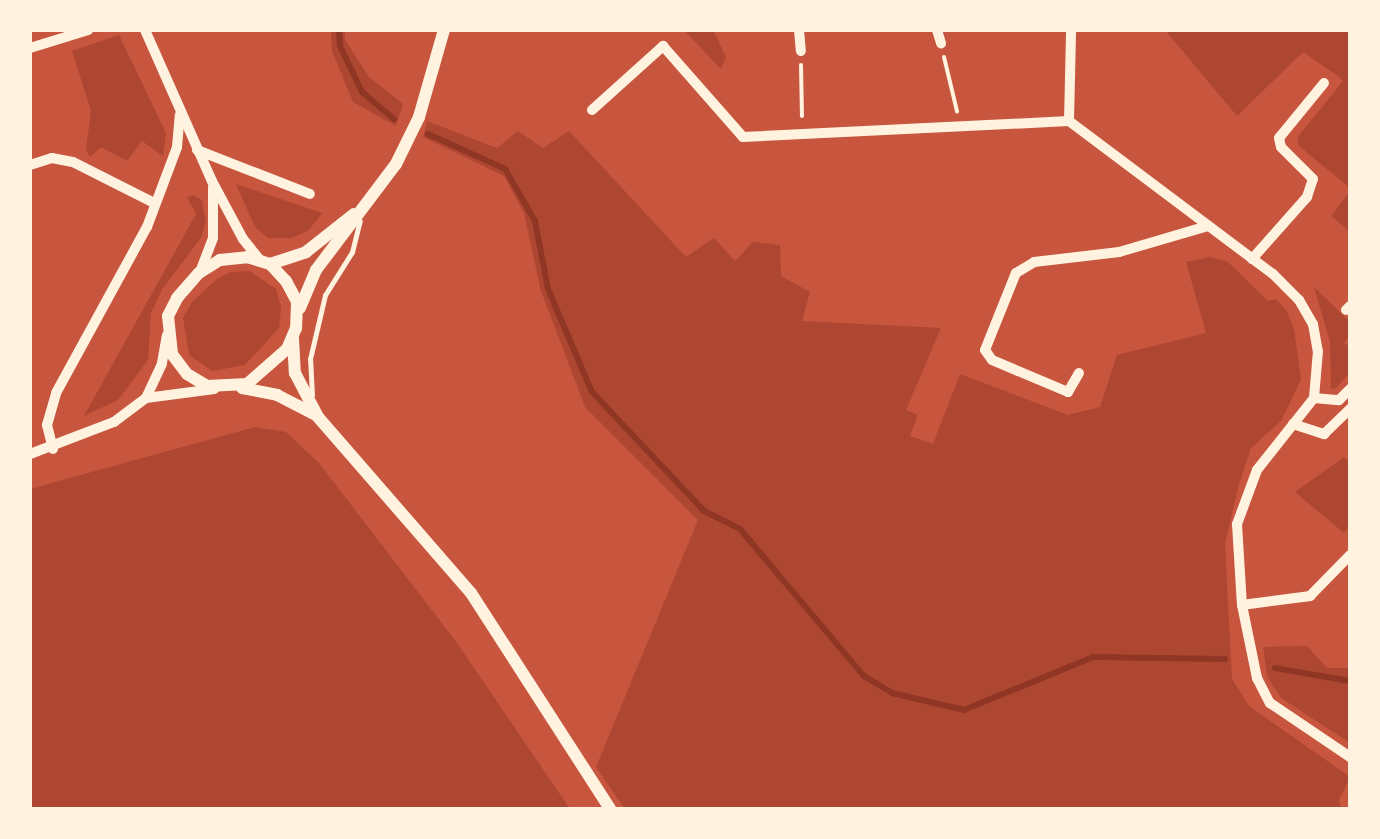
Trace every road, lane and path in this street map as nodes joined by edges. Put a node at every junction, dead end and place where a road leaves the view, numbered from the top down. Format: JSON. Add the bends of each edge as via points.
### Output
{"nodes":[{"id":1,"x":88,"y":30,"type":"edge"},
{"id":2,"x":145,"y":30,"type":"edge"},
{"id":3,"x":444,"y":30,"type":"edge"},
{"id":4,"x":798,"y":30,"type":"edge"},
{"id":5,"x":937,"y":30,"type":"edge"},
{"id":6,"x":1071,"y":30,"type":"edge"},
{"id":7,"x":941,"y":43,"type":"joint"},
{"id":8,"x":30,"y":48,"type":"edge"},
{"id":9,"x":800,"y":50,"type":"joint"},
{"id":10,"x":1324,"y":83,"type":"dead end"},
{"id":11,"x":592,"y":110,"type":"dead end"},
{"id":12,"x":180,"y":114,"type":"junction"},
{"id":13,"x":1069,"y":121,"type":"junction"},
{"id":14,"x":960,"y":126,"type":"junction"},
{"id":15,"x":802,"y":134,"type":"junction"},
{"id":16,"x":196,"y":149,"type":"junction"},
{"id":17,"x":30,"y":164,"type":"edge"},
{"id":18,"x":212,"y":181,"type":"junction"},
{"id":19,"x":310,"y":194,"type":"dead end"},
{"id":20,"x":154,"y":202,"type":"junction"},
{"id":21,"x":364,"y":206,"type":"junction"},
{"id":22,"x":1208,"y":226,"type":"junction"},
{"id":23,"x":1252,"y":258,"type":"junction"},
{"id":24,"x":265,"y":262,"type":"junction"},
{"id":25,"x":199,"y":273,"type":"junction"},
{"id":26,"x":298,"y":315,"type":"junction"},
{"id":27,"x":167,"y":334,"type":"junction"},
{"id":28,"x":293,"y":338,"type":"junction"},
{"id":29,"x":1079,"y":373,"type":"dead end"},
{"id":30,"x":227,"y":388,"type":"junction"},
{"id":31,"x":1350,"y":388,"type":"edge"},
{"id":32,"x":146,"y":398,"type":"junction"},
{"id":33,"x":1314,"y":398,"type":"junction"},
{"id":34,"x":1350,"y":409,"type":"edge"},
{"id":35,"x":318,"y":417,"type":"junction"},
{"id":36,"x":1294,"y":424,"type":"junction"},
{"id":37,"x":52,"y":449,"type":"junction"},
{"id":38,"x":30,"y":454,"type":"edge"},
{"id":39,"x":1350,"y":556,"type":"edge"},
{"id":40,"x":1242,"y":605,"type":"junction"},
{"id":41,"x":1350,"y":757,"type":"edge"},
{"id":42,"x":610,"y":809,"type":"edge"}],
"edges":[{"from":1,"to":8,"type":"street"},
{"from":2,"to":12,"type":"street"},
{"from":3,"to":21,"type":"street","via":[[419,117],[396,164]]},
{"from":4,"to":9,"type":"street"},
{"from":5,"to":7,"type":"street"},
{"from":6,"to":13,"type":"street"},
{"from":7,"to":14,"type":"path"},
{"from":9,"to":15,"type":"path"},
{"from":10,"to":23,"type":"street","via":[[1280,138],[1313,179],[1306,197]]},
{"from":11,"to":15,"type":"street","via":[[664,46],[743,138]]},
{"from":12,"to":16,"type":"street"},
{"from":12,"to":20,"type":"street","via":[[178,146]]},
{"from":13,"to":14,"type":"street"},
{"from":13,"to":22,"type":"street"},
{"from":14,"to":15,"type":"street"},
{"from":16,"to":18,"type":"street"},
{"from":16,"to":19,"type":"street"},
{"from":17,"to":20,"type":"street","via":[[73,162]]},
{"from":18,"to":24,"type":"street","via":[[243,239]]},
{"from":18,"to":25,"type":"street","via":[[213,238]]},
{"from":20,"to":37,"type":"street","via":[[147,227],[56,394],[48,425]]},
{"from":21,"to":24,"type":"street","via":[[306,252]]},
{"from":21,"to":26,"type":"street","via":[[311,278]]},
{"from":21,"to":35,"type":"lane","via":[[352,252],[325,295],[312,346]]},
{"from":22,"to":23,"type":"street"},
{"from":22,"to":29,"type":"street","via":[[1119,252],[1034,262],[1016,274],[985,350],[992,360],[1068,392]]},
{"from":23,"to":33,"type":"street","via":[[1299,300],[1312,324],[1318,351]]},
{"from":24,"to":25,"type":"street","via":[[220,260]]},
{"from":24,"to":26,"type":"street","via":[[294,292]]},
{"from":25,"to":27,"type":"street","via":[[176,298]]},
{"from":26,"to":28,"type":"street"},
{"from":27,"to":30,"type":"street","via":[[187,374]]},
{"from":27,"to":32,"type":"street"},
{"from":28,"to":30,"type":"street","via":[[258,377]]},
{"from":28,"to":35,"type":"street","via":[[295,373]]},
{"from":30,"to":32,"type":"street"},
{"from":30,"to":35,"type":"street","via":[[277,394]]},
{"from":31,"to":33,"type":"street","via":[[1339,400]]},
{"from":32,"to":37,"type":"street","via":[[114,422]]},
{"from":33,"to":36,"type":"street"},
{"from":34,"to":36,"type":"street","via":[[1324,434]]},
{"from":35,"to":42,"type":"street","via":[[470,593]]},
{"from":36,"to":40,"type":"street","via":[[1258,470],[1237,524]]},
{"from":37,"to":38,"type":"street"},
{"from":39,"to":40,"type":"street","via":[[1310,596]]},
{"from":40,"to":41,"type":"street","via":[[1257,678],[1270,703]]}]}
